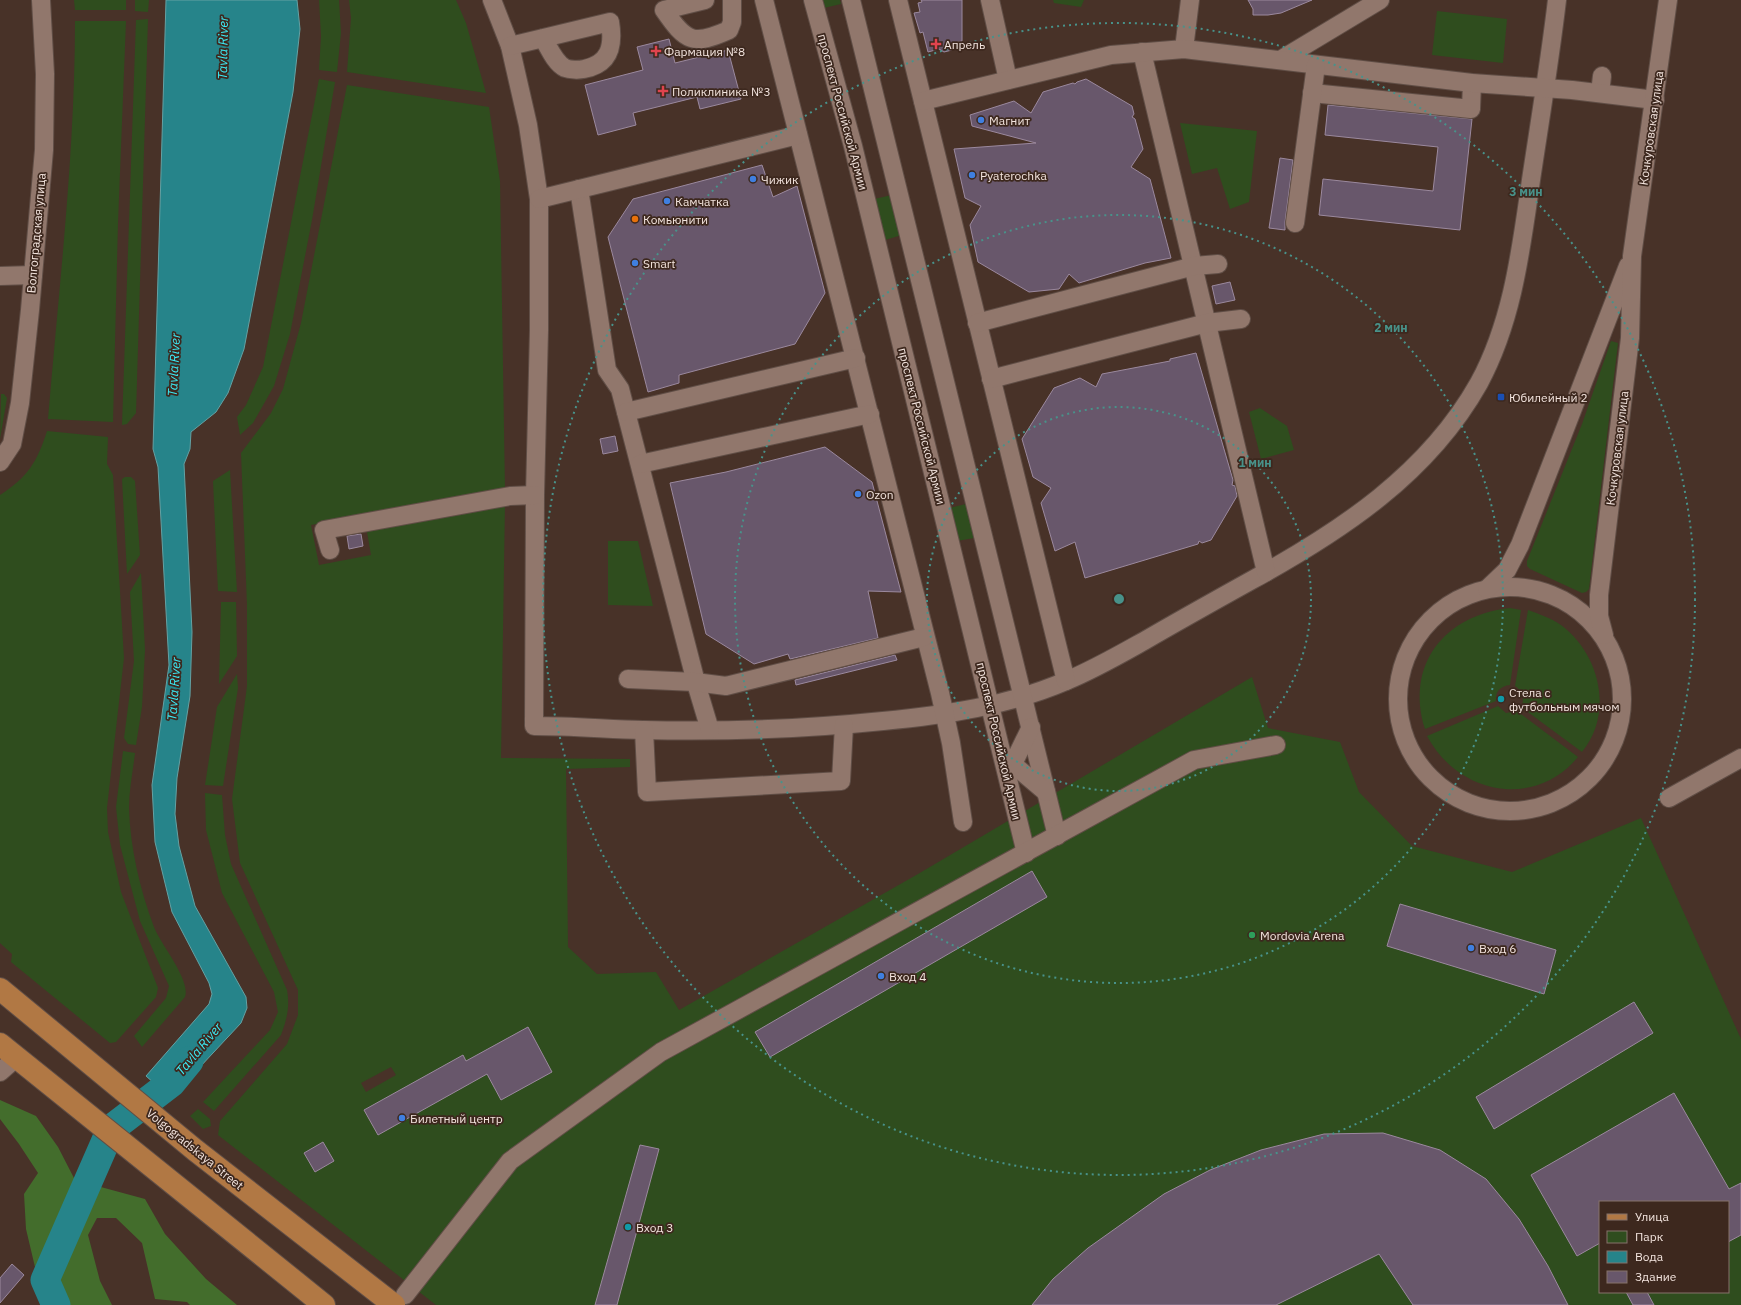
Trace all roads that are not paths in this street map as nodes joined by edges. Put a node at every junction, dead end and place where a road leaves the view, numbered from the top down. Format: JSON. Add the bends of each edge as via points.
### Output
{"nodes":[{"id":1,"x":41,"y":0,"type":"edge"},
{"id":2,"x":492,"y":0,"type":"edge"},
{"id":3,"x":705,"y":0,"type":"edge"},
{"id":4,"x":732,"y":0,"type":"edge"},
{"id":5,"x":764,"y":0,"type":"edge"},
{"id":6,"x":813,"y":0,"type":"edge"},
{"id":7,"x":851,"y":0,"type":"edge"},
{"id":8,"x":898,"y":0,"type":"edge"},
{"id":9,"x":990,"y":0,"type":"edge"},
{"id":10,"x":1190,"y":0,"type":"edge"},
{"id":11,"x":1380,"y":0,"type":"edge"},
{"id":12,"x":1557,"y":0,"type":"edge"},
{"id":13,"x":1668,"y":0,"type":"edge"},
{"id":14,"x":543,"y":38,"type":"dead end"},
{"id":15,"x":510,"y":46,"type":"junction"},
{"id":16,"x":1184,"y":49,"type":"junction"},
{"id":17,"x":1142,"y":52,"type":"junction"},
{"id":18,"x":1282,"y":60,"type":"junction"},
{"id":19,"x":1316,"y":65,"type":"junction"},
{"id":20,"x":1008,"y":80,"type":"junction"},
{"id":21,"x":1472,"y":83,"type":"junction"},
{"id":22,"x":1545,"y":88,"type":"junction"},
{"id":23,"x":1312,"y":92,"type":"junction"},
{"id":24,"x":1655,"y":100,"type":"junction"},
{"id":25,"x":923,"y":101,"type":"junction"},
{"id":26,"x":798,"y":135,"type":"junction"},
{"id":27,"x":579,"y":189,"type":"junction"},
{"id":28,"x":539,"y":199,"type":"junction"},
{"id":29,"x":1296,"y":223,"type":"dead end"},
{"id":30,"x":1632,"y":256,"type":"junction"},
{"id":31,"x":1218,"y":264,"type":"dead end"},
{"id":32,"x":1194,"y":266,"type":"junction"},
{"id":33,"x":1,"y":275,"type":"edge"},
{"id":34,"x":33,"y":275,"type":"junction"},
{"id":35,"x":1241,"y":319,"type":"dead end"},
{"id":36,"x":977,"y":323,"type":"junction"},
{"id":37,"x":1207,"y":323,"type":"junction"},
{"id":38,"x":856,"y":358,"type":"junction"},
{"id":39,"x":991,"y":379,"type":"junction"},
{"id":40,"x":626,"y":412,"type":"junction"},
{"id":41,"x":870,"y":414,"type":"junction"},
{"id":42,"x":0,"y":462,"type":"edge"},
{"id":43,"x":640,"y":464,"type":"junction"},
{"id":44,"x":535,"y":495,"type":"junction"},
{"id":45,"x":330,"y":550,"type":"dead end"},
{"id":46,"x":1266,"y":572,"type":"junction"},
{"id":47,"x":1487,"y":589,"type":"junction"},
{"id":48,"x":924,"y":637,"type":"junction"},
{"id":49,"x":1605,"y":640,"type":"junction"},
{"id":50,"x":628,"y":679,"type":"dead end"},
{"id":51,"x":1066,"y":681,"type":"junction"},
{"id":52,"x":695,"y":682,"type":"junction"},
{"id":53,"x":1022,"y":696,"type":"junction"},
{"id":54,"x":990,"y":704,"type":"junction"},
{"id":55,"x":944,"y":715,"type":"junction"},
{"id":56,"x":844,"y":725,"type":"junction"},
{"id":57,"x":1031,"y":727,"type":"junction"},
{"id":58,"x":644,"y":730,"type":"junction"},
{"id":59,"x":710,"y":730,"type":"junction"},
{"id":60,"x":1276,"y":745,"type":"dead end"},
{"id":61,"x":1741,"y":758,"type":"edge"},
{"id":62,"x":1007,"y":765,"type":"junction"},
{"id":63,"x":1041,"y":782,"type":"junction"},
{"id":64,"x":1669,"y":798,"type":"dead end"},
{"id":65,"x":1016,"y":814,"type":"junction"},
{"id":66,"x":963,"y":822,"type":"dead end"},
{"id":67,"x":1057,"y":836,"type":"junction"},
{"id":68,"x":1026,"y":853,"type":"junction"},
{"id":69,"x":0,"y":989,"type":"edge"},
{"id":70,"x":0,"y":1044,"type":"edge"},
{"id":71,"x":17,"y":1057,"type":"junction"},
{"id":72,"x":0,"y":1072,"type":"edge"},
{"id":73,"x":400,"y":1300,"type":"edge"},
{"id":74,"x":324,"y":1305,"type":"edge"}],
"edges":[{"from":1,"to":34,"type":"street","name":"Волгоградская улица","via":[[46,74],[44,150]]},
{"from":2,"to":15,"type":"street"},
{"from":3,"to":4,"type":"street","via":[[664,10],[688,36],[700,40],[729,30],[732,22]]},
{"from":5,"to":26,"type":"street"},
{"from":6,"to":54,"type":"street","name":"проспект Российской Армии","via":[[853,146]]},
{"from":7,"to":53,"type":"street"},
{"from":8,"to":25,"type":"street"},
{"from":9,"to":20,"type":"street"},
{"from":10,"to":16,"type":"street"},
{"from":11,"to":18,"type":"street"},
{"from":12,"to":22,"type":"street"},
{"from":13,"to":24,"type":"street","name":"Кочкуровская улица"},
{"from":14,"to":15,"type":"street"},
{"from":15,"to":28,"type":"street","via":[[528,126]]},
{"from":16,"to":17,"type":"street"},
{"from":16,"to":18,"type":"street"},
{"from":17,"to":20,"type":"street","via":[[1111,55]]},
{"from":17,"to":32,"type":"street"},
{"from":18,"to":19,"type":"street"},
{"from":19,"to":21,"type":"street"},
{"from":19,"to":23,"type":"street"},
{"from":20,"to":25,"type":"street"},
{"from":21,"to":22,"type":"street"},
{"from":21,"to":23,"type":"street","via":[[1471,109]]},
{"from":22,"to":24,"type":"street","via":[[1601,84]]},
{"from":22,"to":46,"type":"street","via":[[1517,275],[1502,330],[1479,382],[1453,423],[1432,449],[1398,483],[1362,512]]},
{"from":23,"to":29,"type":"street"},
{"from":24,"to":30,"type":"street","name":"Кочкуровская улица"},
{"from":25,"to":36,"type":"street"},
{"from":26,"to":27,"type":"street"},
{"from":26,"to":38,"type":"street"},
{"from":27,"to":28,"type":"street"},
{"from":27,"to":40,"type":"street","via":[[607,370],[620,388]]},
{"from":28,"to":44,"type":"street"},
{"from":30,"to":47,"type":"street","name":"Кочкуровская улица","via":[[1520,545],[1507,570]]},
{"from":30,"to":49,"type":"street","name":"Кочкуровская улица","via":[[1630,338],[1599,595],[1599,616]]},
{"from":31,"to":32,"type":"street"},
{"from":32,"to":36,"type":"street"},
{"from":32,"to":37,"type":"street"},
{"from":33,"to":34,"type":"street"},
{"from":34,"to":42,"type":"street","name":"Волгоградская улица","via":[[20,403],[12,444]]},
{"from":35,"to":37,"type":"street"},
{"from":36,"to":39,"type":"street"},
{"from":37,"to":39,"type":"street"},
{"from":37,"to":46,"type":"street"},
{"from":38,"to":40,"type":"street"},
{"from":38,"to":41,"type":"street"},
{"from":39,"to":51,"type":"street"},
{"from":40,"to":43,"type":"street"},
{"from":41,"to":43,"type":"street"},
{"from":41,"to":48,"type":"street"},
{"from":43,"to":52,"type":"street"},
{"from":44,"to":45,"type":"street","via":[[517,495],[324,530]]},
{"from":44,"to":58,"type":"street","via":[[534,726]]},
{"from":46,"to":51,"type":"street"},
{"from":47,"to":49,"type":"street","via":[[1526,588],[1545,592],[1579,611]]},
{"from":47,"to":49,"type":"street","via":[[1449,605],[1432,619],[1417,636],[1400,676],[1400,720],[1406,741],[1416,760],[1436,782],[1466,802],[1487,809],[1531,809],[1552,803],[1572,793],[1589,779],[1603,762],[1620,722],[1620,678],[1614,657]]},
{"from":48,"to":52,"type":"street","via":[[726,686]]},
{"from":48,"to":55,"type":"street"},
{"from":50,"to":52,"type":"street"},
{"from":51,"to":53,"type":"street"},
{"from":52,"to":59,"type":"street"},
{"from":53,"to":54,"type":"street"},
{"from":53,"to":57,"type":"street"},
{"from":54,"to":55,"type":"street"},
{"from":54,"to":62,"type":"street","name":"проспект Российской Армии"},
{"from":55,"to":56,"type":"street"},
{"from":55,"to":66,"type":"street"},
{"from":56,"to":58,"type":"street","via":[[841,781],[647,792]]},
{"from":56,"to":59,"type":"street"},
{"from":57,"to":62,"type":"street"},
{"from":57,"to":63,"type":"street"},
{"from":58,"to":59,"type":"street"},
{"from":60,"to":67,"type":"street","via":[[1194,760]]},
{"from":61,"to":64,"type":"street"},
{"from":62,"to":63,"type":"street"},
{"from":62,"to":65,"type":"street","name":"проспект Российской Армии"},
{"from":63,"to":65,"type":"street"},
{"from":63,"to":67,"type":"street"},
{"from":65,"to":68,"type":"street","name":"проспект Российской Армии"},
{"from":67,"to":68,"type":"street"},
{"from":68,"to":73,"type":"street","via":[[661,1052],[510,1161]]},
{"from":69,"to":73,"type":"main road","name":"Volgogradskaya Street","via":[[195,1150]]},
{"from":70,"to":71,"type":"main road"},
{"from":71,"to":72,"type":"street"},
{"from":71,"to":74,"type":"main road"}]}
